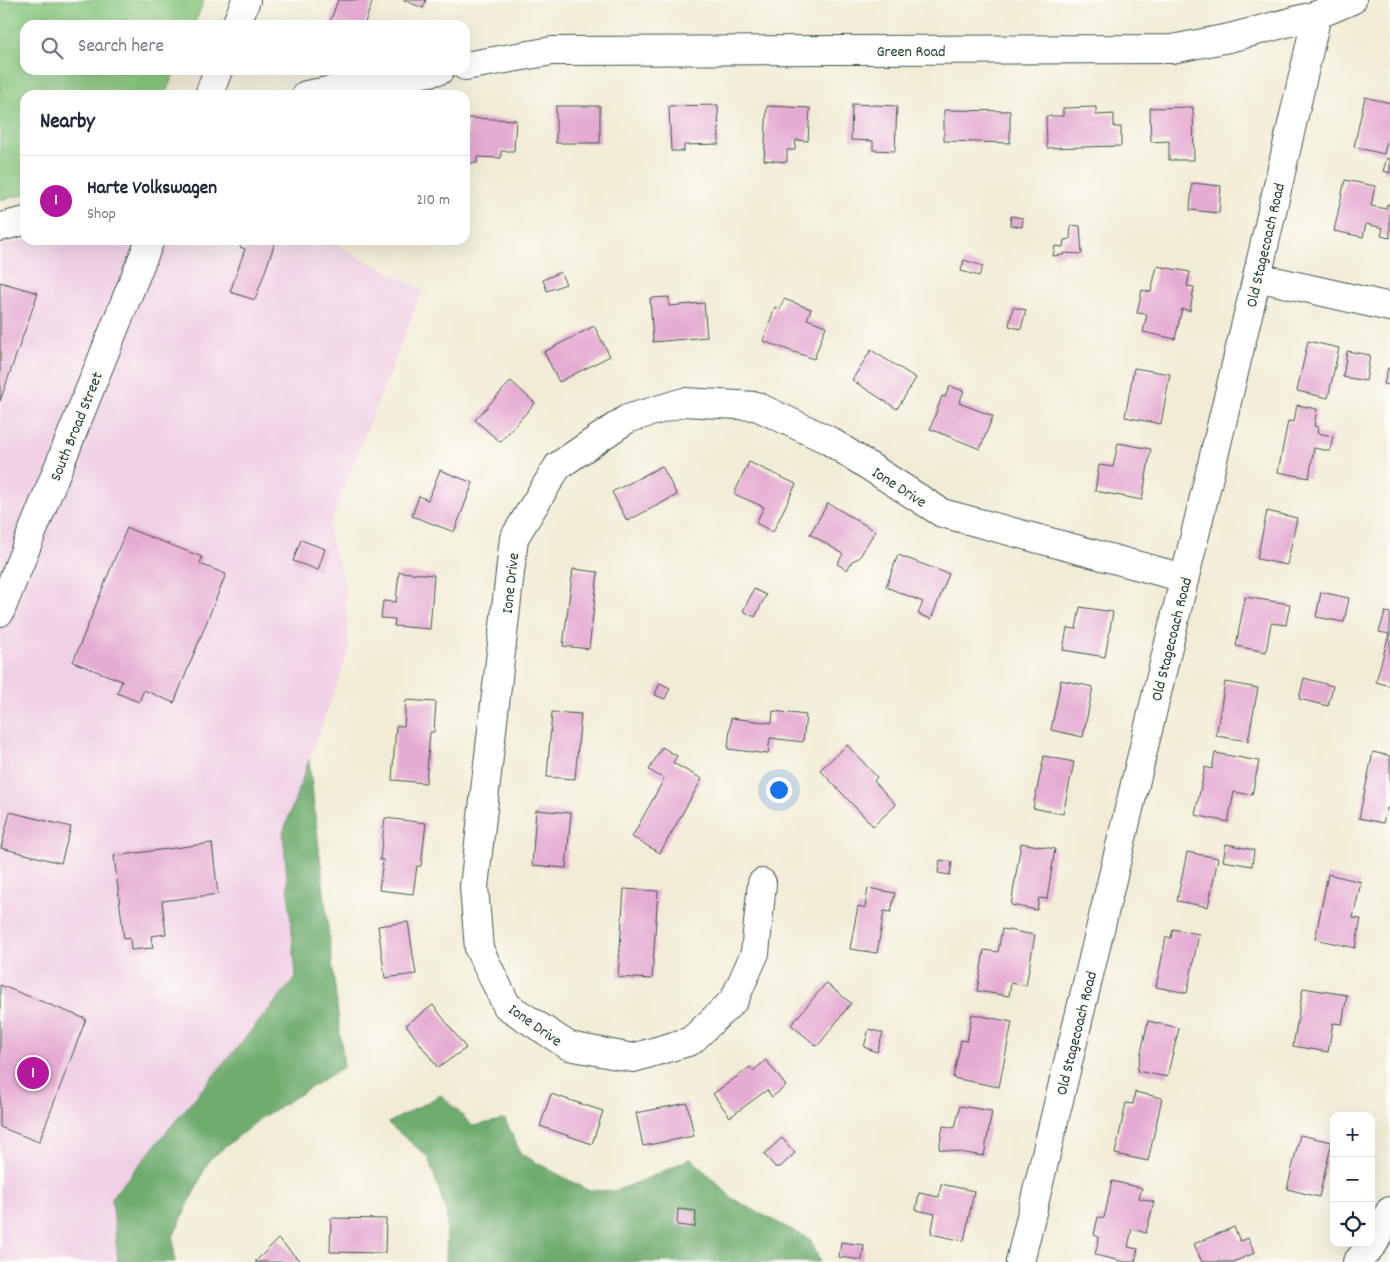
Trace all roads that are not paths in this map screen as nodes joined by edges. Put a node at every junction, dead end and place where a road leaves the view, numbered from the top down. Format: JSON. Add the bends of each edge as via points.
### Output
{"nodes":[{"id":1,"x":246,"y":0,"type":"edge"},
{"id":2,"x":1352,"y":0,"type":"edge"},
{"id":3,"x":1317,"y":15,"type":"junction"},
{"id":4,"x":238,"y":20,"type":"edge"},
{"id":5,"x":470,"y":65,"type":"edge"},
{"id":6,"x":216,"y":75,"type":"edge"},
{"id":7,"x":413,"y":75,"type":"edge"},
{"id":8,"x":210,"y":90,"type":"edge"},
{"id":9,"x":333,"y":90,"type":"edge"},
{"id":10,"x":20,"y":222,"type":"edge"},
{"id":11,"x":0,"y":227,"type":"edge"},
{"id":12,"x":148,"y":245,"type":"edge"},
{"id":13,"x":1257,"y":277,"type":"junction"},
{"id":14,"x":1390,"y":307,"type":"edge"},
{"id":15,"x":1184,"y":578,"type":"junction"},
{"id":16,"x":0,"y":612,"type":"edge"},
{"id":17,"x":762,"y":883,"type":"dead end"},
{"id":18,"x":1390,"y":1211,"type":"edge"},
{"id":19,"x":1020,"y":1262,"type":"edge"},
{"id":20,"x":1357,"y":1262,"type":"edge"}],
"edges":[{"from":1,"to":4,"type":"street"},
{"from":2,"to":3,"type":"street","name":"Green Road"},
{"from":3,"to":5,"type":"street","name":"Green Road","via":[[1172,49],[552,51]]},
{"from":3,"to":13,"type":"street","name":"Old Stagecoach Road"},
{"from":6,"to":8,"type":"street"},
{"from":7,"to":9,"type":"street"},
{"from":10,"to":11,"type":"street"},
{"from":12,"to":16,"type":"street","name":"South Broad Street"},
{"from":13,"to":14,"type":"street"},
{"from":13,"to":15,"type":"street","name":"Old Stagecoach Road"},
{"from":15,"to":17,"type":"street","name":"Ione Drive","via":[[942,513],[828,440],[756,406],[684,402],[627,419],[558,466],[514,538],[474,887],[480,949],[507,1006],[569,1046],[633,1058],[691,1041],[734,1000],[755,953]]},
{"from":15,"to":19,"type":"street","name":"Old Stagecoach Road"},
{"from":18,"to":20,"type":"street","via":[[1374,1243]]}]}
